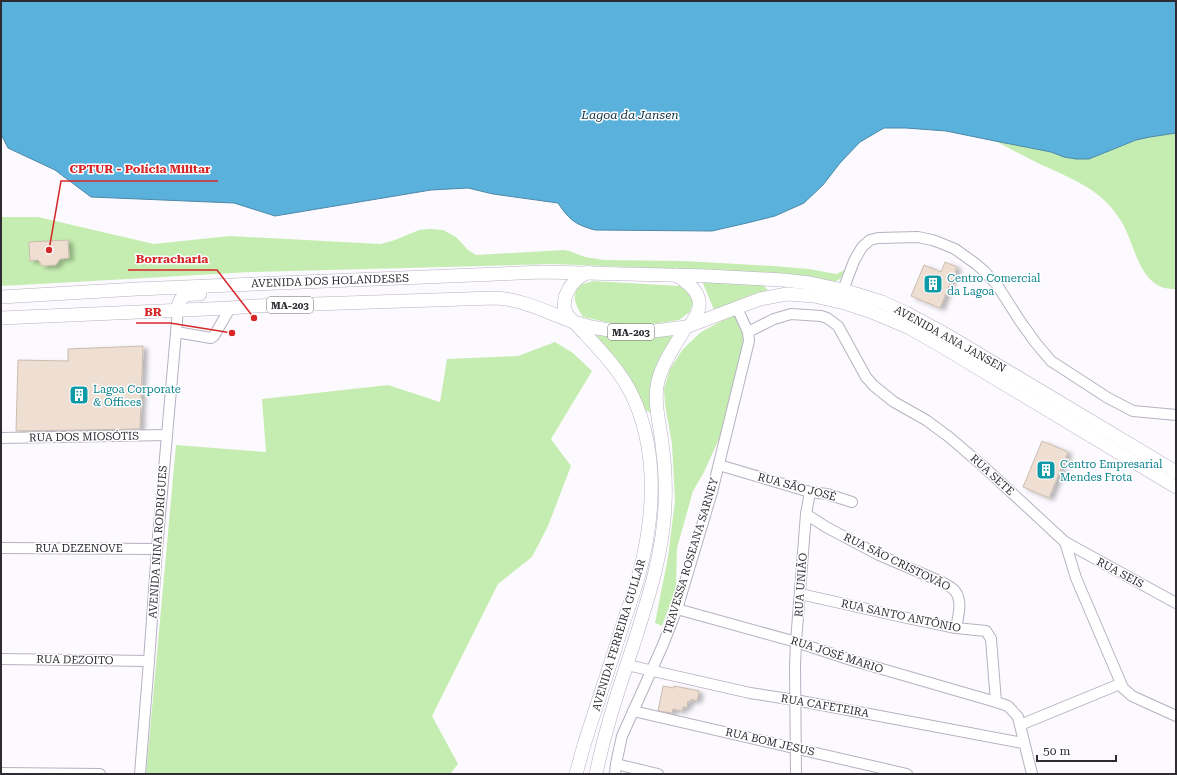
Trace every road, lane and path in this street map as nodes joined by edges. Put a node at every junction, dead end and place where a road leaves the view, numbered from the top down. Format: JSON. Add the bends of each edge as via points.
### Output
{"nodes":[{"id":1,"x":588,"y":272,"type":"junction"},
{"id":2,"x":676,"y":275,"type":"junction"},
{"id":3,"x":380,"y":279,"type":"junction"},
{"id":4,"x":843,"y":290,"type":"junction"},
{"id":5,"x":1,"y":296,"type":"edge"},
{"id":6,"x":230,"y":308,"type":"junction"},
{"id":7,"x":736,"y":308,"type":"junction"},
{"id":8,"x":178,"y":310,"type":"junction"},
{"id":9,"x":1,"y":318,"type":"edge"},
{"id":10,"x":575,"y":323,"type":"junction"},
{"id":11,"x":687,"y":327,"type":"junction"},
{"id":12,"x":176,"y":332,"type":"junction"},
{"id":13,"x":748,"y":332,"type":"junction"},
{"id":14,"x":1176,"y":415,"type":"edge"},
{"id":15,"x":167,"y":435,"type":"junction"},
{"id":16,"x":1,"y":438,"type":"edge"},
{"id":17,"x":719,"y":464,"type":"junction"},
{"id":18,"x":1176,"y":472,"type":"edge"},
{"id":19,"x":1176,"y":487,"type":"edge"},
{"id":20,"x":810,"y":492,"type":"junction"},
{"id":21,"x":852,"y":502,"type":"dead end"},
{"id":22,"x":806,"y":514,"type":"junction"},
{"id":23,"x":1065,"y":542,"type":"junction"},
{"id":24,"x":1,"y":548,"type":"edge"},
{"id":25,"x":157,"y":548,"type":"junction"},
{"id":26,"x":800,"y":594,"type":"junction"},
{"id":27,"x":1176,"y":603,"type":"edge"},
{"id":28,"x":677,"y":609,"type":"junction"},
{"id":29,"x":956,"y":628,"type":"junction"},
{"id":30,"x":796,"y":642,"type":"junction"},
{"id":31,"x":617,"y":644,"type":"junction"},
{"id":32,"x":632,"y":648,"type":"junction"},
{"id":33,"x":1,"y":659,"type":"edge"},
{"id":34,"x":149,"y":661,"type":"junction"},
{"id":35,"x":627,"y":665,"type":"junction"},
{"id":36,"x":652,"y":670,"type":"junction"},
{"id":37,"x":1120,"y":684,"type":"junction"},
{"id":38,"x":795,"y":700,"type":"junction"},
{"id":39,"x":996,"y":702,"type":"junction"},
{"id":40,"x":633,"y":711,"type":"junction"},
{"id":41,"x":1176,"y":716,"type":"edge"},
{"id":42,"x":1020,"y":725,"type":"junction"},
{"id":43,"x":1023,"y":743,"type":"junction"},
{"id":44,"x":796,"y":748,"type":"junction"},
{"id":45,"x":616,"y":769,"type":"edge"},
{"id":46,"x":1,"y":773,"type":"edge"},
{"id":47,"x":100,"y":774,"type":"edge"},
{"id":48,"x":140,"y":774,"type":"edge"},
{"id":49,"x":576,"y":774,"type":"edge"},
{"id":50,"x":596,"y":774,"type":"edge"},
{"id":51,"x":658,"y":774,"type":"edge"},
{"id":52,"x":796,"y":774,"type":"edge"},
{"id":53,"x":907,"y":774,"type":"edge"},
{"id":54,"x":1032,"y":774,"type":"edge"}],
"edges":[{"from":1,"to":2,"type":"main road","number":"MA-203"},
{"from":1,"to":3,"type":"main road","name":"AVENIDA DOS HOLANDESES","number":"MA-203"},
{"from":1,"to":10,"type":"main road","name":"AVENIDA FERREIRA GULLAR","via":[[574,282],[565,297],[565,312]]},
{"from":2,"to":4,"type":"main road","name":"AVENIDA ANA JANSEN","via":[[783,280]]},
{"from":2,"to":11,"type":"main road","name":"AVENIDA FERREIRA GULLAR","via":[[691,286],[699,298],[698,313]]},
{"from":3,"to":5,"type":"main road","name":"AVENIDA DOS HOLANDESES","number":"MA-203"},
{"from":3,"to":8,"type":"main road","via":[[360,287],[188,294],[178,303]]},
{"from":4,"to":14,"type":"street","via":[[854,261],[862,247],[870,240],[908,237],[932,240],[956,250],[984,271],[997,285],[1034,342],[1051,361],[1133,411]]},
{"from":4,"to":18,"type":"main road","name":"AVENIDA ANA JANSEN","via":[[906,312]]},
{"from":6,"to":8,"type":"main road","name":"AVENIDA DOS HOLANDESES","number":"MA-203"},
{"from":6,"to":10,"type":"main road","name":"AVENIDA DOS HOLANDESES","number":"MA-203","via":[[501,298]]},
{"from":6,"to":12,"type":"street","via":[[211,338]]},
{"from":7,"to":11,"type":"main road","name":"AVENIDA ANA JANSEN"},
{"from":7,"to":13,"type":"street"},
{"from":7,"to":19,"type":"main road","name":"AVENIDA ANA JANSEN","via":[[760,299],[787,294],[814,296],[872,312],[910,328]]},
{"from":8,"to":9,"type":"main road","name":"AVENIDA DOS HOLANDESES","number":"MA-203"},
{"from":8,"to":12,"type":"street","name":"AVENIDA NINA RODRIGUES"},
{"from":10,"to":11,"type":"main road","number":"MA-203","via":[[629,332]]},
{"from":10,"to":31,"type":"main road","name":"AVENIDA FERREIRA GULLAR","via":[[620,374],[632,394],[642,423],[649,460],[650,509],[644,552]]},
{"from":11,"to":32,"type":"main road","name":"AVENIDA FERREIRA GULLAR","via":[[667,359],[657,386],[665,479],[664,522],[653,580]]},
{"from":12,"to":15,"type":"street","name":"AVENIDA NINA RODRIGUES"},
{"from":13,"to":17,"type":"street","name":"TRAVESSA ROSEANA SARNEY","via":[[748,350]]},
{"from":13,"to":23,"type":"street","name":"RUA SETE","via":[[790,314],[821,316],[832,321],[838,326],[866,377],[874,386],[894,402],[926,420],[984,466]]},
{"from":15,"to":16,"type":"street","name":"RUA DOS MIOSÓTIS"},
{"from":15,"to":25,"type":"street","name":"AVENIDA NINA RODRIGUES"},
{"from":17,"to":20,"type":"street","name":"RUA SÃO JOSÉ"},
{"from":17,"to":28,"type":"street","name":"TRAVESSA ROSEANA SARNEY"},
{"from":20,"to":21,"type":"street","name":"RUA SÃO JOSÉ"},
{"from":20,"to":22,"type":"street","name":"RUA UNIÃO"},
{"from":22,"to":26,"type":"street","name":"RUA UNIÃO"},
{"from":22,"to":29,"type":"street","name":"RUA SÃO CRISTOVÃO","via":[[879,555],[942,582],[955,591],[960,609]]},
{"from":23,"to":27,"type":"street","name":"RUA SEIS"},
{"from":23,"to":37,"type":"street","name":"RUA SETE","via":[[1076,578]]},
{"from":24,"to":25,"type":"street","name":"RUA DEZENOVE"},
{"from":25,"to":34,"type":"street","name":"AVENIDA NINA RODRIGUES"},
{"from":26,"to":29,"type":"street","name":"RUA SANTO ANTÔNIO"},
{"from":26,"to":30,"type":"street","name":"RUA UNIÃO"},
{"from":28,"to":30,"type":"street","name":"RUA JOSÉ MARIO"},
{"from":28,"to":36,"type":"street","name":"TRAVESSA ROSEANA SARNEY"},
{"from":29,"to":39,"type":"street","name":"RUA SANTO ANTÔNIO","via":[[986,631],[990,636]]},
{"from":30,"to":38,"type":"street","name":"RUA UNIÃO"},
{"from":30,"to":39,"type":"street","name":"RUA JOSÉ MARIO"},
{"from":31,"to":32,"type":"main road"},
{"from":31,"to":49,"type":"main road","name":"AVENIDA FERREIRA GULLAR"},
{"from":32,"to":35,"type":"main road","name":"AVENIDA FERREIRA GULLAR"},
{"from":33,"to":34,"type":"street","name":"RUA DEZOITO"},
{"from":34,"to":48,"type":"street","name":"AVENIDA NINA RODRIGUES"},
{"from":35,"to":36,"type":"street","name":"RUA CAFETEIRA"},
{"from":35,"to":50,"type":"main road","name":"AVENIDA FERREIRA GULLAR","via":[[611,713]]},
{"from":36,"to":38,"type":"street","name":"RUA CAFETEIRA","via":[[750,693]]},
{"from":36,"to":40,"type":"street","name":"TRAVESSA ROSEANA SARNEY"},
{"from":37,"to":41,"type":"street","name":"RUA SETE","via":[[1132,696]]},
{"from":37,"to":42,"type":"street"},
{"from":38,"to":43,"type":"street","name":"RUA CAFETEIRA"},
{"from":38,"to":44,"type":"street","name":"RUA UNIÃO"},
{"from":39,"to":42,"type":"street","name":"RUA JOSÉ MARIO","via":[[1011,708]]},
{"from":40,"to":44,"type":"street","name":"RUA BOM JESUS"},
{"from":40,"to":45,"type":"street","name":"TRAVESSA ROSEANA SARNEY","via":[[622,736]]},
{"from":42,"to":43,"type":"street","name":"RUA JOSÉ MARIO"},
{"from":43,"to":54,"type":"street","name":"RUA JOSÉ MARIO"},
{"from":44,"to":52,"type":"street","name":"RUA UNIÃO"},
{"from":44,"to":53,"type":"street","name":"RUA BOM JESUS"},
{"from":45,"to":51,"type":"street"},
{"from":46,"to":47,"type":"street"}]}
